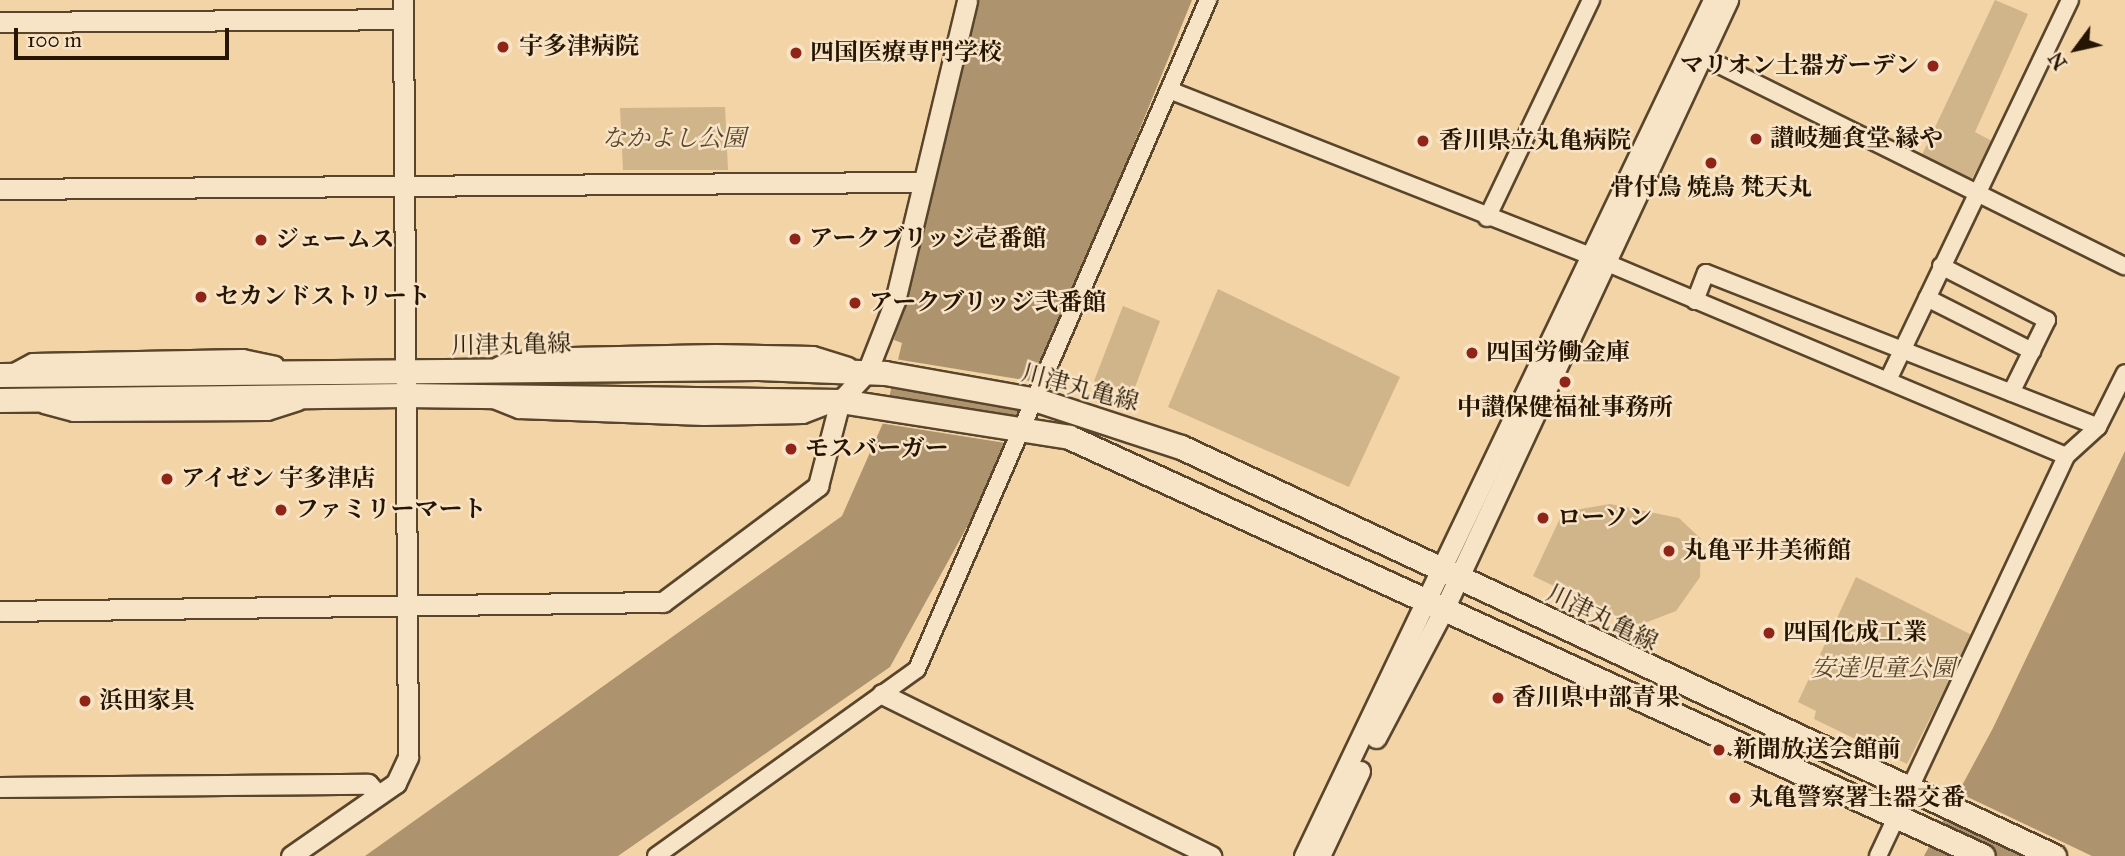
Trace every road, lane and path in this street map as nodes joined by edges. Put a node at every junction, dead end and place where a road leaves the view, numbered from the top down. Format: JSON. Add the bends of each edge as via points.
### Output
{"nodes":[{"id":1,"x":967,"y":0,"type":"edge"},
{"id":2,"x":1208,"y":0,"type":"edge"},
{"id":3,"x":1591,"y":0,"type":"edge"},
{"id":4,"x":1713,"y":0,"type":"edge"},
{"id":5,"x":1728,"y":0,"type":"edge"},
{"id":6,"x":2070,"y":0,"type":"edge"},
{"id":7,"x":403,"y":10,"type":"edge"},
{"id":8,"x":0,"y":22,"type":"edge"},
{"id":9,"x":1696,"y":53,"type":"junction"},
{"id":10,"x":1169,"y":90,"type":"junction"},
{"id":11,"x":921,"y":182,"type":"junction"},
{"id":12,"x":404,"y":184,"type":"junction"},
{"id":13,"x":0,"y":189,"type":"edge"},
{"id":14,"x":1976,"y":193,"type":"junction"},
{"id":15,"x":1487,"y":218,"type":"junction"},
{"id":16,"x":1600,"y":260,"type":"junction"},
{"id":17,"x":1941,"y":266,"type":"junction"},
{"id":18,"x":2125,"y":266,"type":"edge"},
{"id":19,"x":1927,"y":298,"type":"junction"},
{"id":20,"x":1695,"y":301,"type":"junction"},
{"id":21,"x":1834,"y":323,"type":"junction"},
{"id":22,"x":1903,"y":351,"type":"junction"},
{"id":23,"x":2032,"y":351,"type":"junction"},
{"id":24,"x":1821,"y":353,"type":"junction"},
{"id":25,"x":403,"y":372,"type":"junction"},
{"id":26,"x":876,"y":373,"type":"junction"},
{"id":27,"x":2125,"y":373,"type":"edge"},
{"id":28,"x":4,"y":375,"type":"edge"},
{"id":29,"x":1888,"y":380,"type":"junction"},
{"id":30,"x":2011,"y":393,"type":"junction"},
{"id":31,"x":404,"y":395,"type":"junction"},
{"id":32,"x":1033,"y":399,"type":"junction"},
{"id":33,"x":11,"y":400,"type":"edge"},
{"id":34,"x":840,"y":401,"type":"junction"},
{"id":35,"x":1023,"y":427,"type":"junction"},
{"id":36,"x":2098,"y":427,"type":"junction"},
{"id":37,"x":2066,"y":456,"type":"junction"},
{"id":38,"x":1449,"y":573,"type":"junction"},
{"id":39,"x":1436,"y":603,"type":"junction"},
{"id":40,"x":404,"y":606,"type":"junction"},
{"id":41,"x":0,"y":611,"type":"edge"},
{"id":42,"x":882,"y":694,"type":"junction"},
{"id":43,"x":0,"y":787,"type":"edge"},
{"id":44,"x":1909,"y":789,"type":"junction"},
{"id":45,"x":379,"y":795,"type":"junction"},
{"id":46,"x":1898,"y":816,"type":"junction"},
{"id":47,"x":291,"y":856,"type":"edge"},
{"id":48,"x":656,"y":856,"type":"edge"},
{"id":49,"x":1210,"y":856,"type":"edge"},
{"id":50,"x":1304,"y":856,"type":"edge"},
{"id":51,"x":1320,"y":856,"type":"edge"},
{"id":52,"x":1878,"y":856,"type":"edge"},
{"id":53,"x":1983,"y":856,"type":"edge"},
{"id":54,"x":2054,"y":856,"type":"edge"}],
"edges":[{"from":1,"to":11,"type":"street"},
{"from":2,"to":10,"type":"street"},
{"from":3,"to":15,"type":"street"},
{"from":4,"to":9,"type":"street"},
{"from":5,"to":9,"type":"street"},
{"from":6,"to":14,"type":"street"},
{"from":7,"to":8,"type":"street"},
{"from":7,"to":12,"type":"street"},
{"from":9,"to":14,"type":"street"},
{"from":9,"to":16,"type":"street"},
{"from":10,"to":15,"type":"street"},
{"from":10,"to":32,"type":"street"},
{"from":11,"to":12,"type":"street"},
{"from":11,"to":26,"type":"street"},
{"from":12,"to":13,"type":"street"},
{"from":12,"to":25,"type":"street"},
{"from":14,"to":17,"type":"street"},
{"from":14,"to":18,"type":"street"},
{"from":15,"to":16,"type":"street"},
{"from":16,"to":20,"type":"street"},
{"from":16,"to":38,"type":"street"},
{"from":17,"to":19,"type":"street"},
{"from":17,"to":23,"type":"street","via":[[2048,320]]},
{"from":19,"to":22,"type":"street"},
{"from":19,"to":23,"type":"street"},
{"from":20,"to":21,"type":"street","via":[[1706,273]]},
{"from":20,"to":24,"type":"street"},
{"from":21,"to":22,"type":"street"},
{"from":21,"to":24,"type":"street"},
{"from":22,"to":29,"type":"street"},
{"from":22,"to":30,"type":"street"},
{"from":23,"to":30,"type":"street"},
{"from":24,"to":29,"type":"street"},
{"from":25,"to":26,"type":"main road","name":"川津丸亀線"},
{"from":25,"to":28,"type":"main road","name":"川津丸亀線"},
{"from":25,"to":31,"type":"street"},
{"from":26,"to":32,"type":"main road","name":"川津丸亀線"},
{"from":26,"to":34,"type":"street"},
{"from":27,"to":36,"type":"street"},
{"from":29,"to":37,"type":"street"},
{"from":30,"to":36,"type":"street"},
{"from":31,"to":33,"type":"main road","name":"川津丸亀線"},
{"from":31,"to":34,"type":"main road","name":"川津丸亀線"},
{"from":31,"to":40,"type":"street"},
{"from":32,"to":35,"type":"street"},
{"from":32,"to":38,"type":"main road","name":"川津丸亀線","via":[[1181,447]]},
{"from":34,"to":35,"type":"main road","name":"川津丸亀線"},
{"from":34,"to":40,"type":"street","via":[[813,492],[663,602]]},
{"from":35,"to":39,"type":"main road","name":"川津丸亀線","via":[[1069,437],[1151,471]]},
{"from":35,"to":42,"type":"street","via":[[917,669]]},
{"from":36,"to":37,"type":"street"},
{"from":37,"to":44,"type":"street"},
{"from":38,"to":39,"type":"street"},
{"from":38,"to":44,"type":"main road","name":"川津丸亀線"},
{"from":39,"to":46,"type":"main road","name":"川津丸亀線"},
{"from":39,"to":50,"type":"street"},
{"from":39,"to":51,"type":"street"},
{"from":40,"to":41,"type":"street"},
{"from":40,"to":45,"type":"street","via":[[408,757],[396,783]]},
{"from":42,"to":48,"type":"street"},
{"from":42,"to":49,"type":"street"},
{"from":43,"to":45,"type":"street","via":[[368,785]]},
{"from":44,"to":46,"type":"street"},
{"from":44,"to":54,"type":"main road","name":"川津丸亀線"},
{"from":45,"to":47,"type":"street"},
{"from":46,"to":52,"type":"street"},
{"from":46,"to":53,"type":"main road","name":"川津丸亀線"}]}
